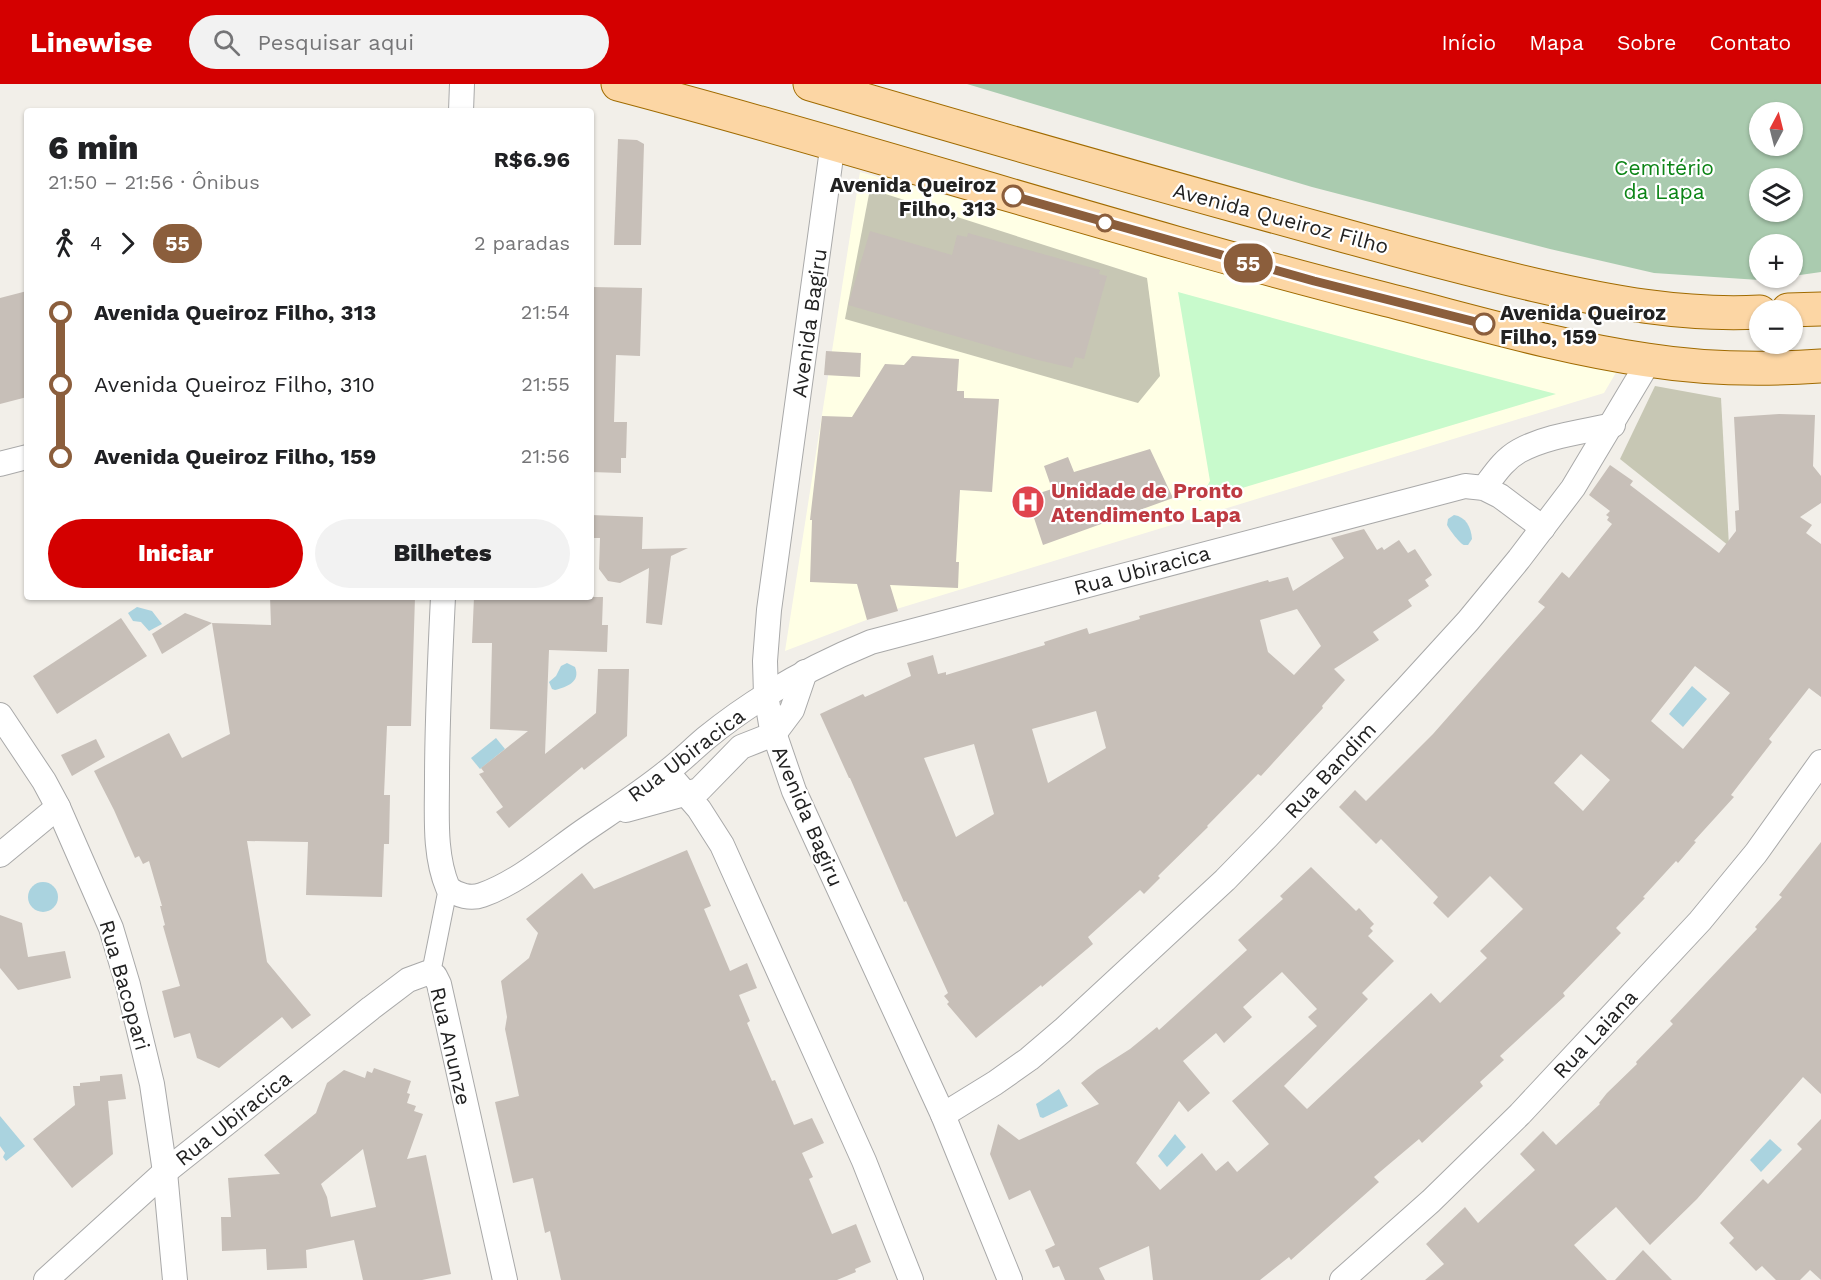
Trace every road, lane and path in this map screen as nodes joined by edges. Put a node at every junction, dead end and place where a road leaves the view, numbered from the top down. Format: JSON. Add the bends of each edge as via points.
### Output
{"nodes":[{"id":1,"x":462,"y":84,"type":"edge"},
{"id":2,"x":618,"y":84,"type":"edge"},
{"id":3,"x":810,"y":84,"type":"edge"},
{"id":4,"x":694,"y":94,"type":"edge"},
{"id":5,"x":461,"y":108,"type":"edge"},
{"id":6,"x":833,"y":142,"type":"junction"},
{"id":7,"x":1821,"y":309,"type":"edge"},
{"id":8,"x":1803,"y":310,"type":"edge"},
{"id":9,"x":1749,"y":312,"type":"edge"},
{"id":10,"x":1649,"y":361,"type":"junction"},
{"id":11,"x":1821,"y":366,"type":"edge"},
{"id":12,"x":1612,"y":425,"type":"junction"},
{"id":13,"x":24,"y":457,"type":"edge"},
{"id":14,"x":0,"y":464,"type":"edge"},
{"id":15,"x":1484,"y":488,"type":"junction"},
{"id":16,"x":1543,"y":528,"type":"junction"},
{"id":17,"x":443,"y":600,"type":"edge"},
{"id":18,"x":805,"y":672,"type":"junction"},
{"id":19,"x":766,"y":695,"type":"junction"},
{"id":20,"x":0,"y":715,"type":"edge"},
{"id":21,"x":774,"y":734,"type":"junction"},
{"id":22,"x":1821,"y":762,"type":"edge"},
{"id":23,"x":667,"y":772,"type":"junction"},
{"id":24,"x":686,"y":792,"type":"junction"},
{"id":25,"x":58,"y":807,"type":"junction"},
{"id":26,"x":599,"y":820,"type":"junction"},
{"id":27,"x":0,"y":855,"type":"edge"},
{"id":28,"x":448,"y":888,"type":"junction"},
{"id":29,"x":431,"y":973,"type":"junction"},
{"id":30,"x":943,"y":1115,"type":"junction"},
{"id":31,"x":165,"y":1172,"type":"junction"},
{"id":32,"x":46,"y":1280,"type":"edge"},
{"id":33,"x":175,"y":1280,"type":"edge"},
{"id":34,"x":505,"y":1280,"type":"edge"},
{"id":35,"x":911,"y":1280,"type":"edge"},
{"id":36,"x":1010,"y":1280,"type":"edge"},
{"id":37,"x":1342,"y":1280,"type":"edge"}],
"edges":[{"from":1,"to":5,"type":"street"},
{"from":2,"to":4,"type":"main road"},
{"from":3,"to":9,"type":"main road","name":"Avenida Queiroz Filho","via":[[1495,276],[1652,308]]},
{"from":4,"to":6,"type":"main road"},
{"from":6,"to":10,"type":"main road","via":[[1314,281]]},
{"from":6,"to":19,"type":"street","name":"Avenida Bagiru","via":[[769,610]]},
{"from":7,"to":8,"type":"main road"},
{"from":10,"to":11,"type":"main road","via":[[1730,368]]},
{"from":10,"to":12,"type":"street","name":"Rua Bandim"},
{"from":12,"to":15,"type":"street","via":[[1518,452],[1499,467]]},
{"from":12,"to":16,"type":"street","name":"Rua Bandim"},
{"from":13,"to":14,"type":"street"},
{"from":15,"to":16,"type":"street"},
{"from":15,"to":18,"type":"street","name":"Rua Ubiracica","via":[[1465,486],[1440,491],[871,642]]},
{"from":16,"to":30,"type":"street","name":"Rua Bandim","via":[[1468,621],[1225,880],[1029,1059]]},
{"from":17,"to":28,"type":"street","name":"Rua Anunze","via":[[437,820],[441,866]]},
{"from":18,"to":19,"type":"street","name":"Rua Ubiracica"},
{"from":18,"to":21,"type":"street","name":"Rua Ubiracica","via":[[792,710]]},
{"from":19,"to":21,"type":"street","name":"Avenida Bagiru"},
{"from":19,"to":23,"type":"street","name":"Rua Ubiracica"},
{"from":20,"to":25,"type":"street","name":"Rua Bacopari"},
{"from":21,"to":24,"type":"street","name":"Rua Ubiracica","via":[[741,747],[699,790]]},
{"from":21,"to":30,"type":"street","name":"Avenida Bagiru","via":[[794,791]]},
{"from":22,"to":37,"type":"street","name":"Rua Laiana","via":[[1756,853],[1653,972],[1520,1114]]},
{"from":23,"to":24,"type":"street"},
{"from":23,"to":26,"type":"street","name":"Rua Ubiracica"},
{"from":24,"to":26,"type":"street","name":"Rua Ubiracica"},
{"from":24,"to":35,"type":"street","via":[[722,845],[864,1161]]},
{"from":25,"to":27,"type":"street"},
{"from":25,"to":31,"type":"street","name":"Rua Bacopari","via":[[111,928],[128,985],[152,1084]]},
{"from":26,"to":28,"type":"street","name":"Rua Ubiracica","via":[[497,889],[470,897]]},
{"from":28,"to":29,"type":"street","name":"Rua Anunze"},
{"from":29,"to":31,"type":"street","name":"Rua Ubiracica","via":[[408,980]]},
{"from":29,"to":34,"type":"street","name":"Rua Anunze","via":[[441,992]]},
{"from":30,"to":36,"type":"street","name":"Avenida Bagiru"},
{"from":31,"to":32,"type":"street","name":"Rua Ubiracica"},
{"from":31,"to":33,"type":"street","name":"Rua Bacopari"}]}
